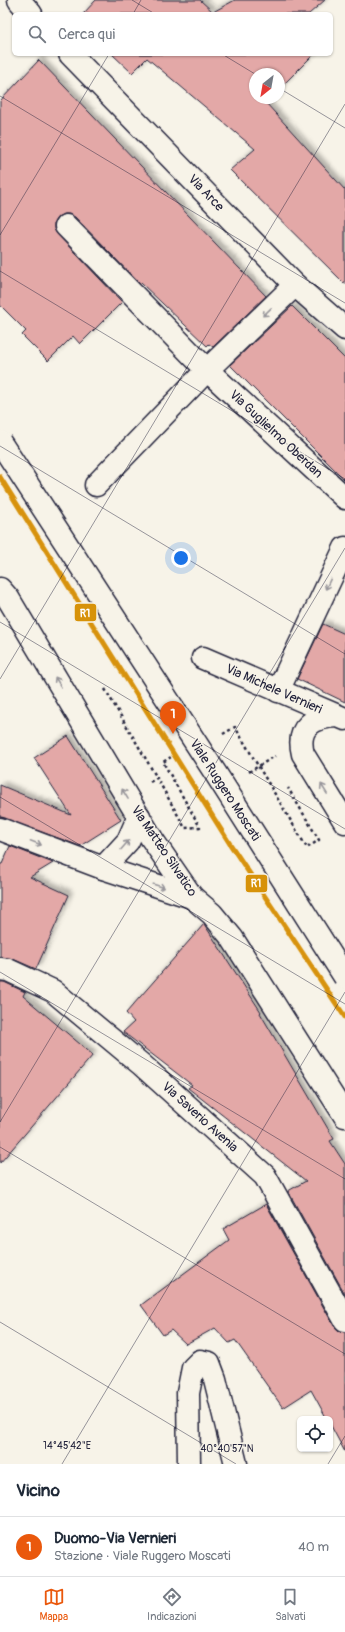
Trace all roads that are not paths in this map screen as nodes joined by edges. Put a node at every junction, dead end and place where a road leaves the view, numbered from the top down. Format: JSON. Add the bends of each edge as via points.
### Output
{"nodes":[{"id":1,"x":19,"y":0,"type":"edge"},
{"id":2,"x":29,"y":12,"type":"edge"},
{"id":3,"x":72,"y":56,"type":"edge"},
{"id":4,"x":66,"y":226,"type":"dead end"},
{"id":5,"x":295,"y":285,"type":"junction"},
{"id":6,"x":345,"y":329,"type":"edge"},
{"id":7,"x":207,"y":370,"type":"junction"},
{"id":8,"x":0,"y":442,"type":"edge"},
{"id":9,"x":96,"y":485,"type":"dead end"},
{"id":10,"x":345,"y":498,"type":"edge"},
{"id":11,"x":345,"y":548,"type":"edge"},
{"id":12,"x":4,"y":593,"type":"edge"},
{"id":13,"x":203,"y":658,"type":"dead end"},
{"id":14,"x":278,"y":691,"type":"junction"},
{"id":15,"x":341,"y":718,"type":"edge"},
{"id":16,"x":139,"y":816,"type":"junction"},
{"id":17,"x":345,"y":822,"type":"edge"},
{"id":18,"x":0,"y":829,"type":"edge"},
{"id":19,"x":103,"y":868,"type":"junction"},
{"id":20,"x":192,"y":897,"type":"junction"},
{"id":21,"x":0,"y":968,"type":"edge"},
{"id":22,"x":345,"y":977,"type":"edge"},
{"id":23,"x":345,"y":1116,"type":"edge"},
{"id":24,"x":345,"y":1320,"type":"edge"},
{"id":25,"x":189,"y":1464,"type":"edge"},
{"id":26,"x":236,"y":1464,"type":"edge"}],
"edges":[{"from":1,"to":2,"type":"street"},
{"from":3,"to":5,"type":"street","name":"Via Arce"},
{"from":4,"to":7,"type":"street","name":"Via Guglielmo Oberdan"},
{"from":5,"to":6,"type":"street","name":"Via Arce"},
{"from":5,"to":7,"type":"street","one_way":true},
{"from":7,"to":9,"type":"street"},
{"from":7,"to":10,"type":"street","name":"Via Guglielmo Oberdan"},
{"from":8,"to":22,"type":"street","name":"Viale Ruggero Moscati","bridge":true},
{"from":11,"to":14,"type":"street","one_way":true},
{"from":16,"to":12,"type":"street","name":"Via Matteo Silvatico","one_way":true},
{"from":13,"to":14,"type":"street","name":"Via Michele Vernieri"},
{"from":14,"to":15,"type":"street","name":"Via Michele Vernieri"},
{"from":17,"to":15,"type":"street","one_way":true,"via":[[301,748],[303,734],[313,721],[323,717]]},
{"from":19,"to":16,"type":"street","one_way":true,"via":[[128,841]]},
{"from":16,"to":20,"type":"street","name":"Via Matteo Silvatico"},
{"from":18,"to":19,"type":"street","one_way":true},
{"from":19,"to":20,"type":"street","one_way":true},
{"from":20,"to":23,"type":"street","name":"Via Matteo Silvatico","via":[[212,914],[232,938]]},
{"from":21,"to":24,"type":"street","name":"Via Saverio Avenia","via":[[53,992],[142,1065],[265,1176]]},
{"from":25,"to":26,"type":"street","via":[[188,1393],[193,1368],[200,1361],[209,1363],[215,1379]]}]}
